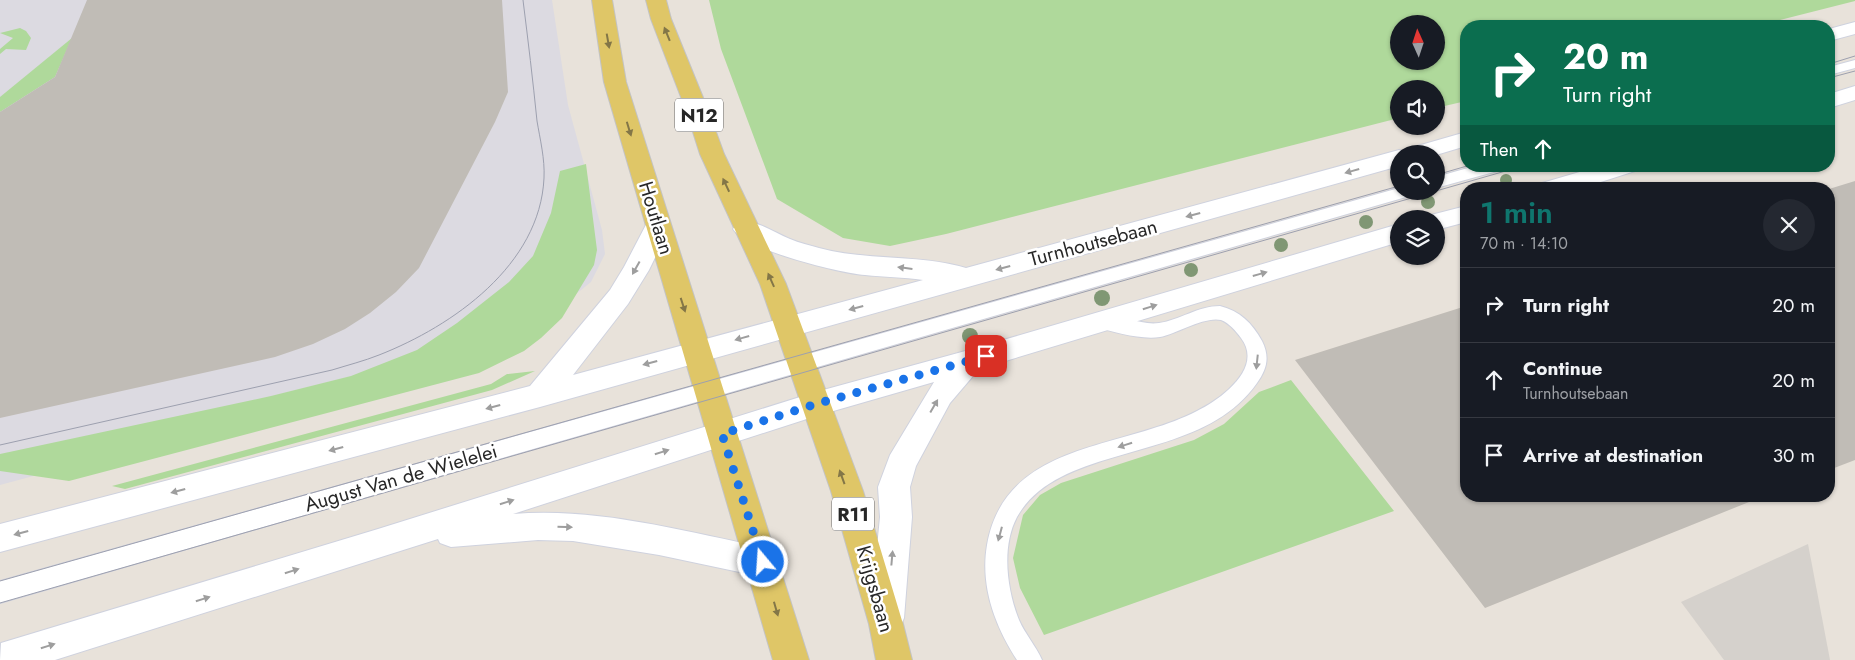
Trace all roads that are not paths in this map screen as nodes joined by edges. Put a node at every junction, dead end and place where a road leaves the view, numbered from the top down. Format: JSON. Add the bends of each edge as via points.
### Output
{"nodes":[{"id":1,"x":602,"y":0,"type":"edge"},
{"id":2,"x":656,"y":0,"type":"edge"},
{"id":3,"x":1855,"y":28,"type":"edge"},
{"id":4,"x":1835,"y":33,"type":"edge"},
{"id":5,"x":1855,"y":64,"type":"edge"},
{"id":6,"x":1835,"y":69,"type":"edge"},
{"id":7,"x":1855,"y":94,"type":"edge"},
{"id":8,"x":1835,"y":99,"type":"edge"},
{"id":9,"x":1460,"y":141,"type":"edge"},
{"id":10,"x":1445,"y":145,"type":"edge"},
{"id":11,"x":1390,"y":160,"type":"edge"},
{"id":12,"x":1474,"y":172,"type":"edge"},
{"id":13,"x":1608,"y":172,"type":"edge"},
{"id":14,"x":1445,"y":180,"type":"edge"},
{"id":15,"x":1574,"y":182,"type":"edge"},
{"id":16,"x":1390,"y":196,"type":"edge"},
{"id":17,"x":1460,"y":216,"type":"edge"},
{"id":18,"x":1445,"y":220,"type":"edge"},
{"id":19,"x":658,"y":225,"type":"junction"},
{"id":20,"x":746,"y":229,"type":"junction"},
{"id":21,"x":1390,"y":236,"type":"edge"},
{"id":22,"x":971,"y":276,"type":"junction"},
{"id":23,"x":1103,"y":322,"type":"junction"},
{"id":24,"x":787,"y":325,"type":"junction"},
{"id":25,"x":697,"y":351,"type":"junction"},
{"id":26,"x":969,"y":361,"type":"junction"},
{"id":27,"x":801,"y":364,"type":"junction"},
{"id":28,"x":709,"y":390,"type":"junction"},
{"id":29,"x":540,"y":395,"type":"junction"},
{"id":30,"x":816,"y":404,"type":"junction"},
{"id":31,"x":722,"y":434,"type":"junction"},
{"id":32,"x":0,"y":538,"type":"edge"},
{"id":33,"x":378,"y":544,"type":"junction"},
{"id":34,"x":763,"y":562,"type":"junction"},
{"id":35,"x":0,"y":592,"type":"edge"},
{"id":36,"x":886,"y":624,"type":"junction"},
{"id":37,"x":1,"y":660,"type":"edge"},
{"id":38,"x":791,"y":660,"type":"edge"},
{"id":39,"x":894,"y":660,"type":"edge"},
{"id":40,"x":1030,"y":660,"type":"edge"}],
"edges":[{"from":1,"to":19,"type":"main road","name":"Houtlaan","one_way":true,"via":[[615,82]]},
{"from":20,"to":2,"type":"main road","number":"N12","one_way":true,"via":[[712,154]]},
{"from":3,"to":4,"type":"main road"},
{"from":5,"to":6,"type":"lane"},
{"from":7,"to":8,"type":"main road"},
{"from":9,"to":10,"type":"main road"},
{"from":11,"to":22,"type":"main road","name":"Turnhoutsebaan","one_way":true},
{"from":12,"to":14,"type":"lane"},
{"from":13,"to":15,"type":"main road"},
{"from":16,"to":27,"type":"lane","name":"Turnhoutsebaan"},
{"from":17,"to":18,"type":"main road"},
{"from":19,"to":25,"type":"main road","name":"Houtlaan","one_way":true},
{"from":19,"to":29,"type":"main road","one_way":true,"via":[[619,297]]},
{"from":22,"to":20,"type":"main road","one_way":true,"via":[[831,260],[783,246]]},
{"from":24,"to":20,"type":"main road","number":"N12","one_way":true,"via":[[773,284]]},
{"from":23,"to":21,"type":"main road","one_way":true},
{"from":22,"to":24,"type":"main road","name":"Turnhoutsebaan","one_way":true},
{"from":23,"to":26,"type":"main road"},
{"from":23,"to":40,"type":"lane","one_way":true,"via":[[1157,330],[1218,313],[1237,319],[1254,343],[1258,356],[1256,371],[1230,398],[1206,416],[1050,472],[1026,489],[1009,510],[998,535],[996,568],[1009,624]]},
{"from":24,"to":25,"type":"main road","name":"Turnhoutsebaan","one_way":true},
{"from":24,"to":27,"type":"main road","number":"N12"},
{"from":25,"to":28,"type":"main road","name":"Houtlaan"},
{"from":25,"to":29,"type":"main road","name":"Turnhoutsebaan","one_way":true},
{"from":26,"to":30,"type":"main road"},
{"from":36,"to":26,"type":"main road","one_way":true,"via":[[896,517],[894,487],[901,464],[940,395]]},
{"from":27,"to":28,"type":"lane","name":"August Van de Wielelei"},
{"from":27,"to":30,"type":"main road","number":"N12"},
{"from":28,"to":31,"type":"main road","name":"Houtlaan"},
{"from":28,"to":35,"type":"lane","name":"August Van de Wielelei"},
{"from":29,"to":32,"type":"main road","one_way":true},
{"from":30,"to":31,"type":"main road"},
{"from":36,"to":30,"type":"main road","name":"Krijgsbaan","number":"R11","one_way":true,"via":[[847,491]]},
{"from":33,"to":31,"type":"main road","one_way":true},
{"from":31,"to":34,"type":"main road"},
{"from":33,"to":34,"type":"main road","one_way":true,"via":[[490,529],[573,527]]},
{"from":37,"to":33,"type":"main road","one_way":true},
{"from":34,"to":38,"type":"main road","one_way":true},
{"from":36,"to":39,"type":"main road","name":"Krijgsbaan","number":"R11"}]}
